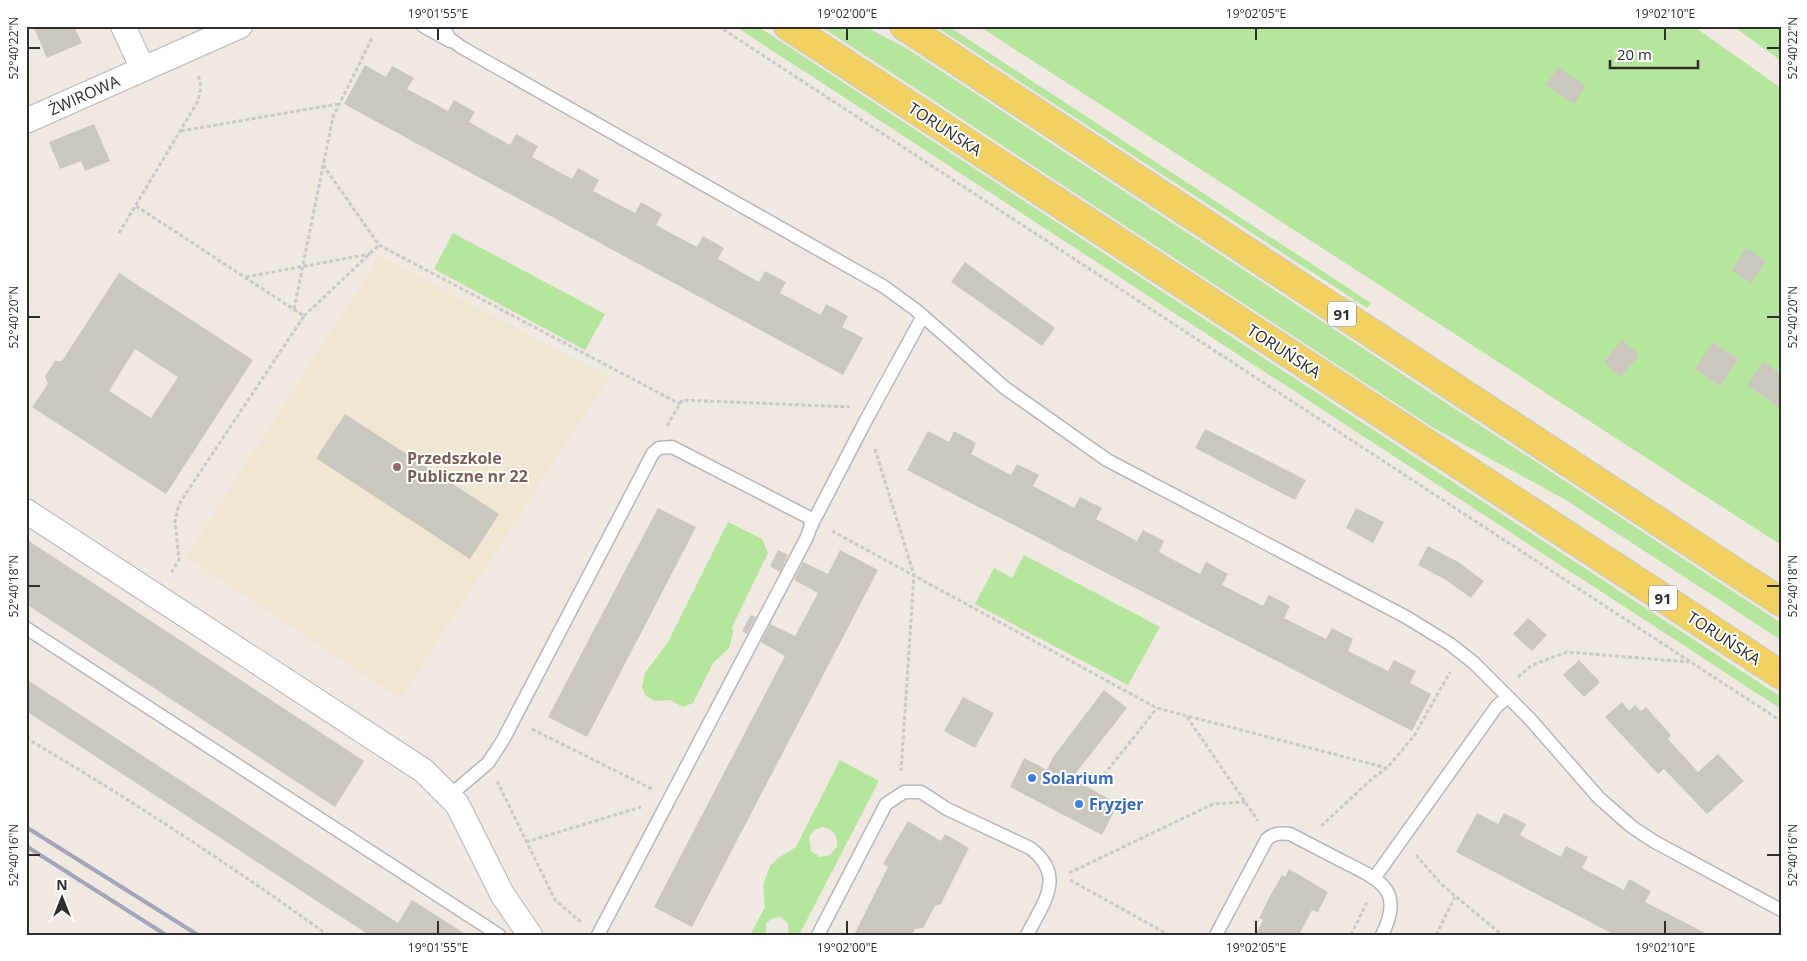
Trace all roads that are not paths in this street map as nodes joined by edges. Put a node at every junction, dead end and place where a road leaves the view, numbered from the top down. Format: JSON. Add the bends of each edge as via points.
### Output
{"nodes":[{"id":1,"x":123,"y":26,"type":"edge"},
{"id":2,"x":240,"y":26,"type":"edge"},
{"id":3,"x":424,"y":26,"type":"edge"},
{"id":4,"x":443,"y":26,"type":"edge"},
{"id":5,"x":788,"y":26,"type":"edge"},
{"id":6,"x":904,"y":26,"type":"edge"},
{"id":7,"x":461,"y":47,"type":"junction"},
{"id":8,"x":142,"y":69,"type":"junction"},
{"id":9,"x":26,"y":121,"type":"edge"},
{"id":10,"x":923,"y":316,"type":"junction"},
{"id":11,"x":26,"y":511,"type":"edge"},
{"id":12,"x":813,"y":523,"type":"junction"},
{"id":13,"x":1781,"y":602,"type":"edge"},
{"id":14,"x":26,"y":628,"type":"edge"},
{"id":15,"x":1781,"y":675,"type":"edge"},
{"id":16,"x":1505,"y":693,"type":"junction"},
{"id":17,"x":450,"y":796,"type":"junction"},
{"id":18,"x":1377,"y":878,"type":"junction"},
{"id":19,"x":1781,"y":910,"type":"edge"},
{"id":20,"x":499,"y":935,"type":"edge"},
{"id":21,"x":530,"y":935,"type":"edge"},
{"id":22,"x":598,"y":935,"type":"edge"},
{"id":23,"x":818,"y":935,"type":"edge"},
{"id":24,"x":1027,"y":935,"type":"edge"},
{"id":25,"x":1216,"y":935,"type":"edge"},
{"id":26,"x":1382,"y":935,"type":"edge"}],
"edges":[{"from":1,"to":8,"type":"street"},
{"from":2,"to":8,"type":"street","name":"ŻWIROWA"},
{"from":3,"to":7,"type":"lane"},
{"from":4,"to":7,"type":"lane"},
{"from":5,"to":15,"type":"main road","name":"TORUŃSKA","number":"91"},
{"from":6,"to":13,"type":"main road","number":"91"},
{"from":7,"to":10,"type":"lane","via":[[883,286]]},
{"from":8,"to":9,"type":"street","name":"ŻWIROWA"},
{"from":10,"to":12,"type":"lane"},
{"from":10,"to":16,"type":"lane","via":[[1005,388],[1106,460],[1406,617],[1461,652]]},
{"from":11,"to":17,"type":"street","via":[[424,771]]},
{"from":12,"to":17,"type":"lane","via":[[810,518],[672,447],[659,448],[653,453],[514,720],[488,763]]},
{"from":12,"to":22,"type":"lane"},
{"from":14,"to":20,"type":"lane"},
{"from":16,"to":18,"type":"lane"},
{"from":16,"to":19,"type":"lane","via":[[1599,798],[1632,827]]},
{"from":17,"to":21,"type":"street","via":[[469,825],[502,894]]},
{"from":18,"to":25,"type":"lane","via":[[1283,833],[1269,837]]},
{"from":18,"to":26,"type":"lane","via":[[1391,903],[1390,918]]},
{"from":23,"to":24,"type":"lane","via":[[886,804],[894,797],[912,791],[921,792],[947,809],[1038,854],[1050,874],[1050,886]]}]}
